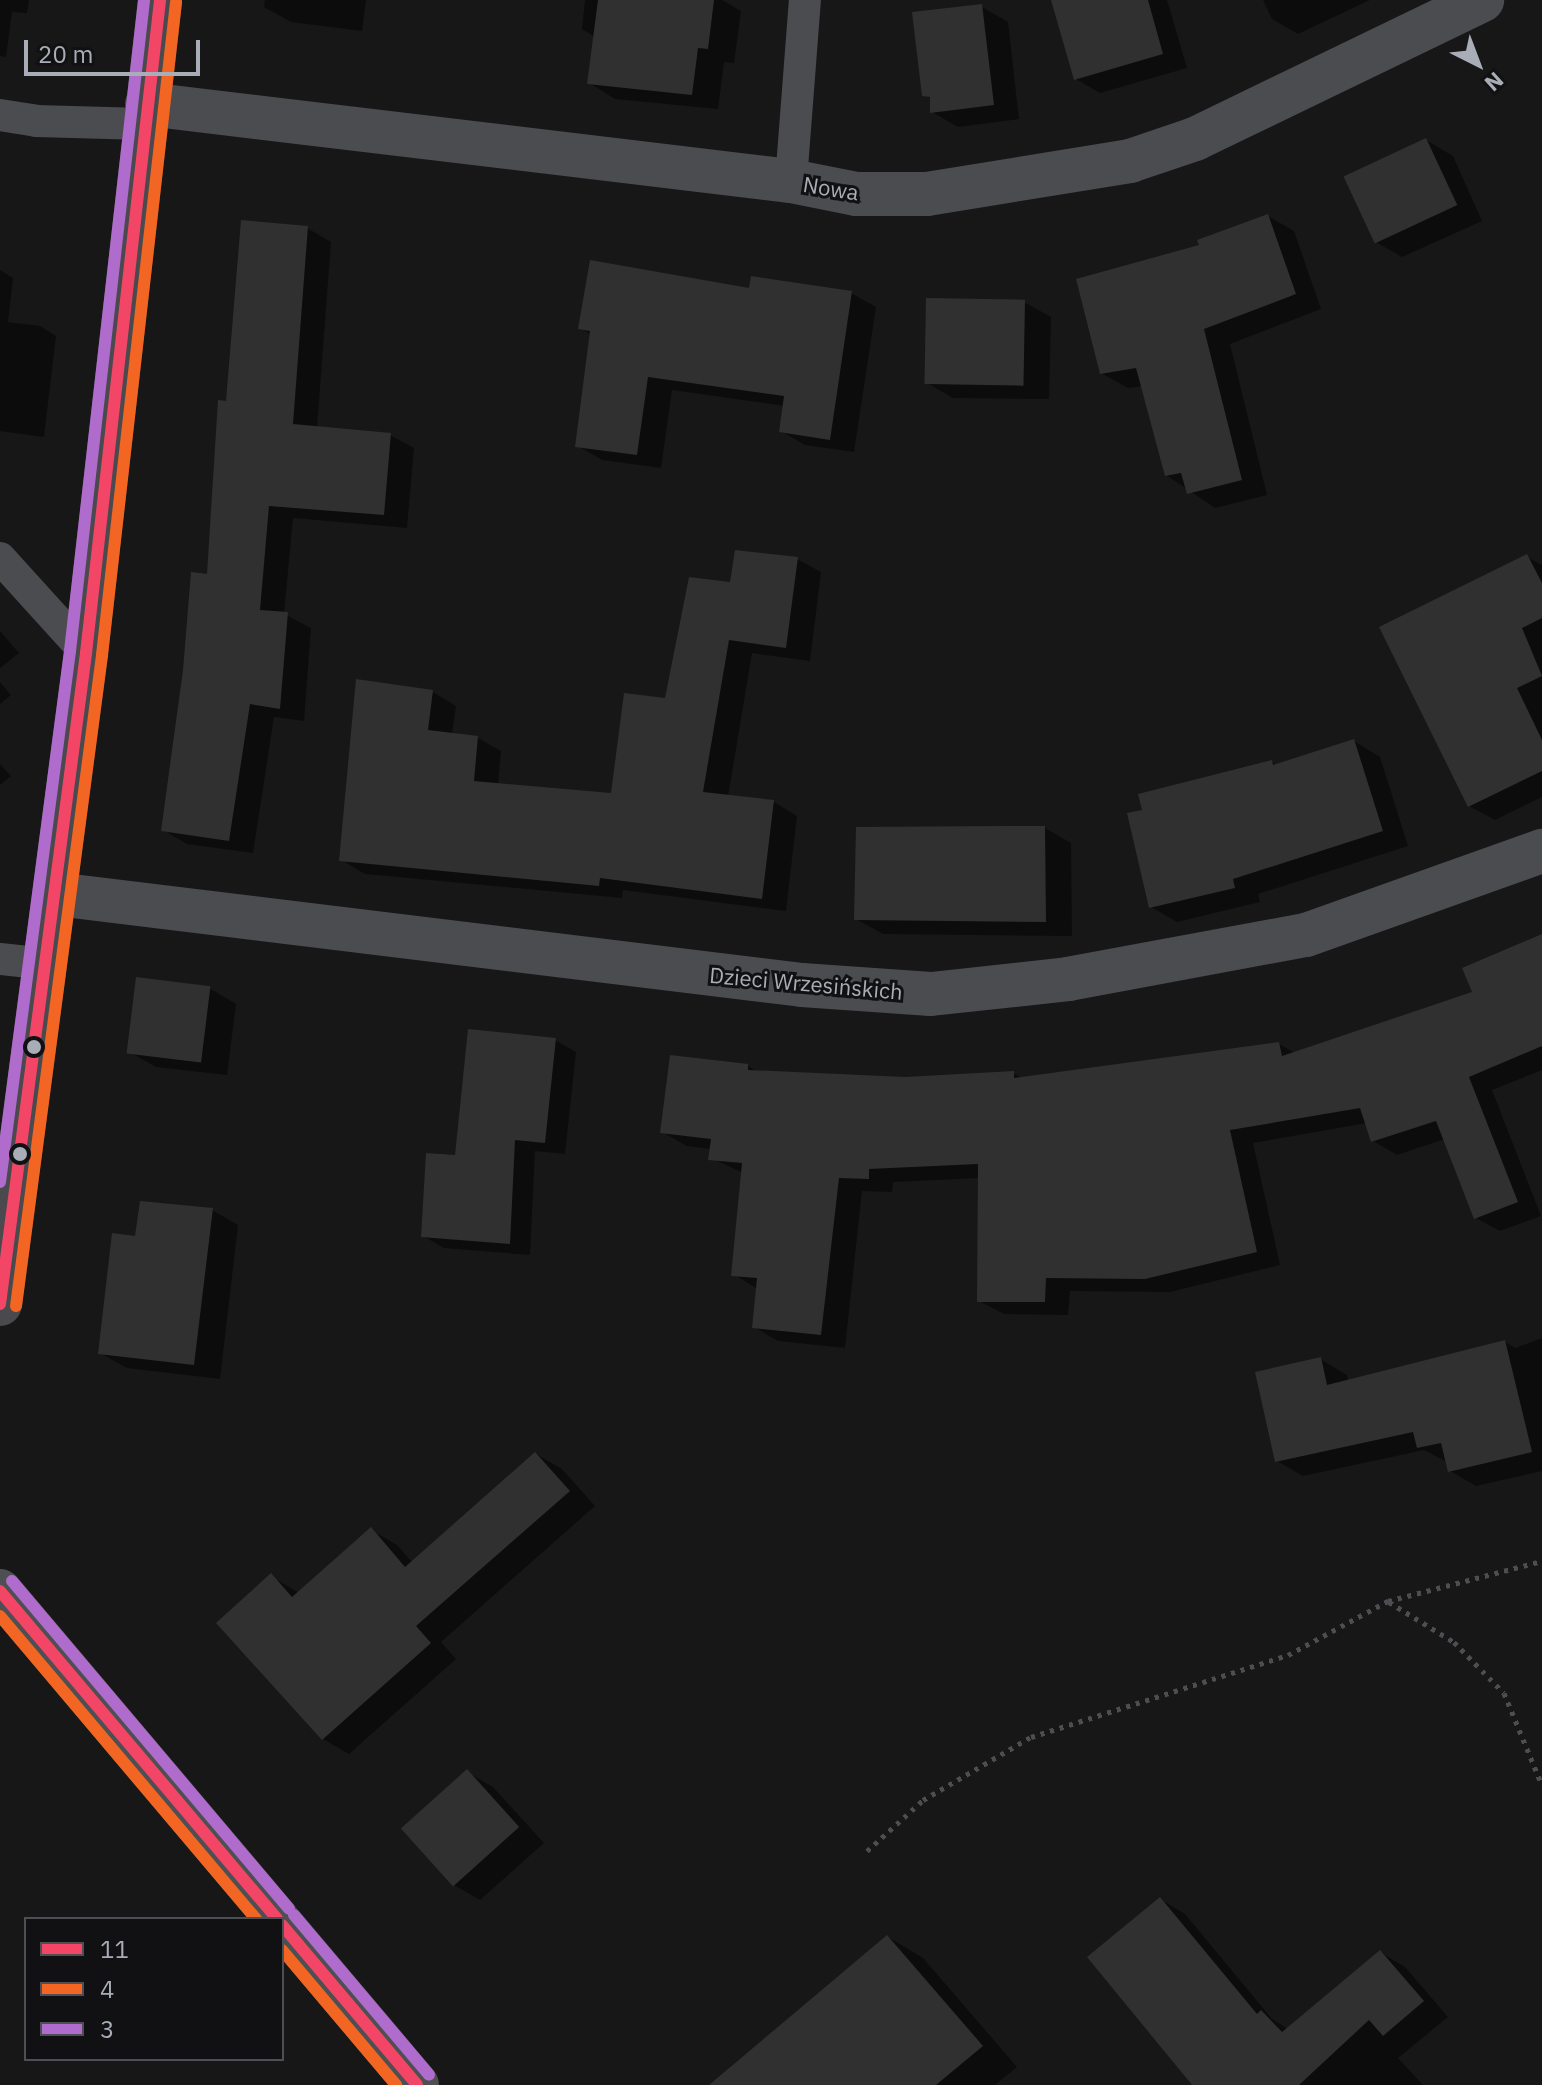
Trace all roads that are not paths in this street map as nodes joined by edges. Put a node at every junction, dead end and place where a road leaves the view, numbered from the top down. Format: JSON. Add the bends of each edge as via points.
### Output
{"nodes":[{"id":1,"x":160,"y":0,"type":"edge"},
{"id":2,"x":805,"y":0,"type":"edge"},
{"id":3,"x":1482,"y":0,"type":"edge"},
{"id":4,"x":145,"y":114,"type":"junction"},
{"id":5,"x":0,"y":115,"type":"edge"},
{"id":6,"x":791,"y":181,"type":"junction"},
{"id":7,"x":0,"y":558,"type":"edge"},
{"id":8,"x":86,"y":653,"type":"junction"},
{"id":9,"x":1542,"y":851,"type":"edge"},
{"id":10,"x":56,"y":894,"type":"junction"},
{"id":11,"x":0,"y":959,"type":"edge"},
{"id":12,"x":46,"y":964,"type":"junction"},
{"id":13,"x":0,"y":1304,"type":"edge"},
{"id":14,"x":0,"y":1591,"type":"edge"},
{"id":15,"x":275,"y":1917,"type":"edge"},
{"id":16,"x":284,"y":1927,"type":"edge"},
{"id":17,"x":417,"y":2085,"type":"edge"}],
"edges":[{"from":1,"to":4,"type":"street"},
{"from":2,"to":6,"type":"lane"},
{"from":3,"to":6,"type":"street","name":"Nowa","via":[[1241,120],[1130,161],[927,194],[856,194]]},
{"from":4,"to":5,"type":"lane","via":[[36,121]]},
{"from":4,"to":6,"type":"street","name":"Nowa"},
{"from":4,"to":8,"type":"street"},
{"from":7,"to":8,"type":"lane"},
{"from":8,"to":10,"type":"street"},
{"from":9,"to":10,"type":"street","name":"Dzieci Wrzesińskich","via":[[1306,935],[1068,979],[931,994],[802,985]]},
{"from":10,"to":12,"type":"street"},
{"from":11,"to":12,"type":"lane"},
{"from":12,"to":13,"type":"street"},
{"from":14,"to":15,"type":"main road"},
{"from":16,"to":17,"type":"main road"}]}
